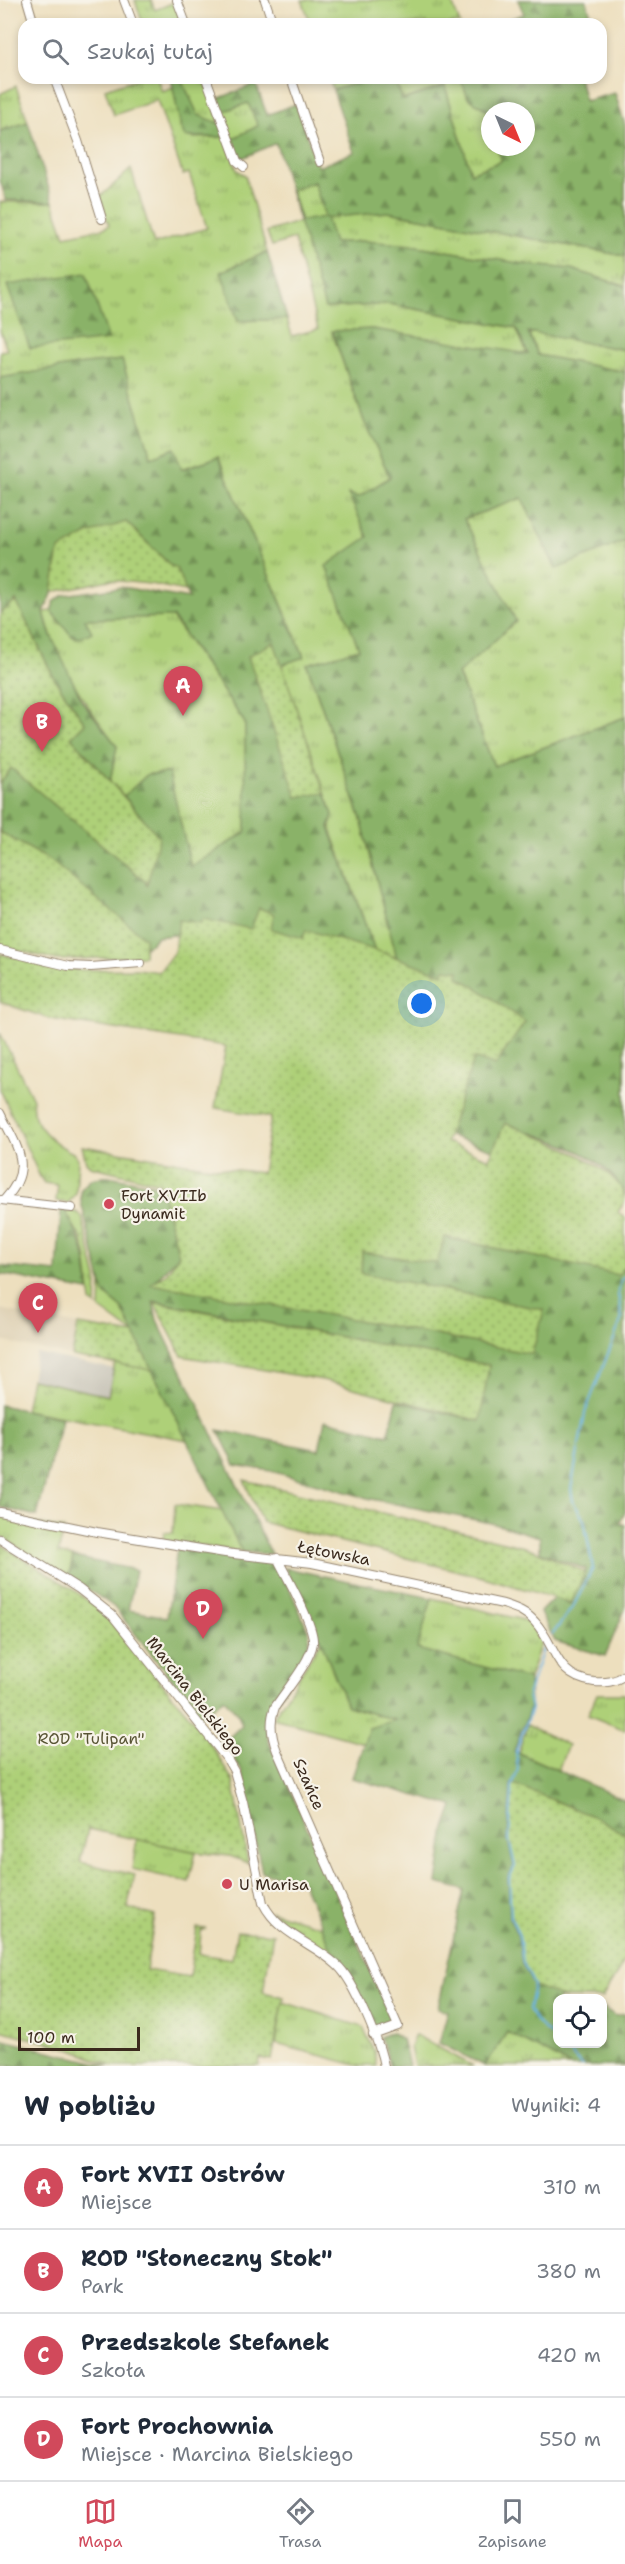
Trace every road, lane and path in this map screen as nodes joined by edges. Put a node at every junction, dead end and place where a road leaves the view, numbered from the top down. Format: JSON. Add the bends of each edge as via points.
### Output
{"nodes":[{"id":1,"x":27,"y":0,"type":"edge"},
{"id":2,"x":124,"y":0,"type":"edge"},
{"id":3,"x":177,"y":0,"type":"edge"},
{"id":4,"x":265,"y":0,"type":"edge"},
{"id":5,"x":32,"y":18,"type":"edge"},
{"id":6,"x":131,"y":18,"type":"edge"},
{"id":7,"x":184,"y":18,"type":"edge"},
{"id":8,"x":271,"y":18,"type":"edge"},
{"id":9,"x":56,"y":84,"type":"edge"},
{"id":10,"x":208,"y":84,"type":"edge"},
{"id":11,"x":293,"y":84,"type":"edge"},
{"id":12,"x":320,"y":162,"type":"dead end"},
{"id":13,"x":244,"y":167,"type":"dead end"},
{"id":14,"x":102,"y":219,"type":"dead end"},
{"id":15,"x":0,"y":950,"type":"edge"},
{"id":16,"x":141,"y":963,"type":"dead end"},
{"id":17,"x":0,"y":1113,"type":"edge"},
{"id":18,"x":2,"y":1199,"type":"edge"},
{"id":19,"x":72,"y":1208,"type":"dead end"},
{"id":20,"x":0,"y":1512,"type":"edge"},
{"id":21,"x":0,"y":1539,"type":"edge"},
{"id":22,"x":277,"y":1557,"type":"junction"},
{"id":23,"x":625,"y":1675,"type":"edge"},
{"id":24,"x":373,"y":2035,"type":"junction"},
{"id":25,"x":384,"y":2066,"type":"edge"}],
"edges":[{"from":1,"to":5,"type":"street"},
{"from":2,"to":6,"type":"street"},
{"from":3,"to":7,"type":"street"},
{"from":4,"to":8,"type":"street"},
{"from":9,"to":14,"type":"street"},
{"from":10,"to":13,"type":"street","via":[[237,161]]},
{"from":11,"to":12,"type":"street"},
{"from":15,"to":16,"type":"street","via":[[68,966]]},
{"from":17,"to":18,"type":"street","via":[[21,1160],[17,1185]]},
{"from":18,"to":19,"type":"street"},
{"from":20,"to":22,"type":"street","name":"Łętowska","via":[[225,1553]]},
{"from":21,"to":24,"type":"street","name":"Marcina Bielskiego","via":[[79,1589],[112,1616],[227,1759],[238,1782],[267,1912],[278,1926],[346,1974]]},
{"from":22,"to":23,"type":"street","name":"Łętowska","via":[[503,1604],[525,1612],[537,1624],[569,1673],[605,1683]]},
{"from":22,"to":24,"type":"street","name":"Szańce","via":[[310,1627],[313,1642],[272,1714],[271,1729],[398,2026]]},
{"from":24,"to":25,"type":"street","name":"Marcina Bielskiego"}]}
